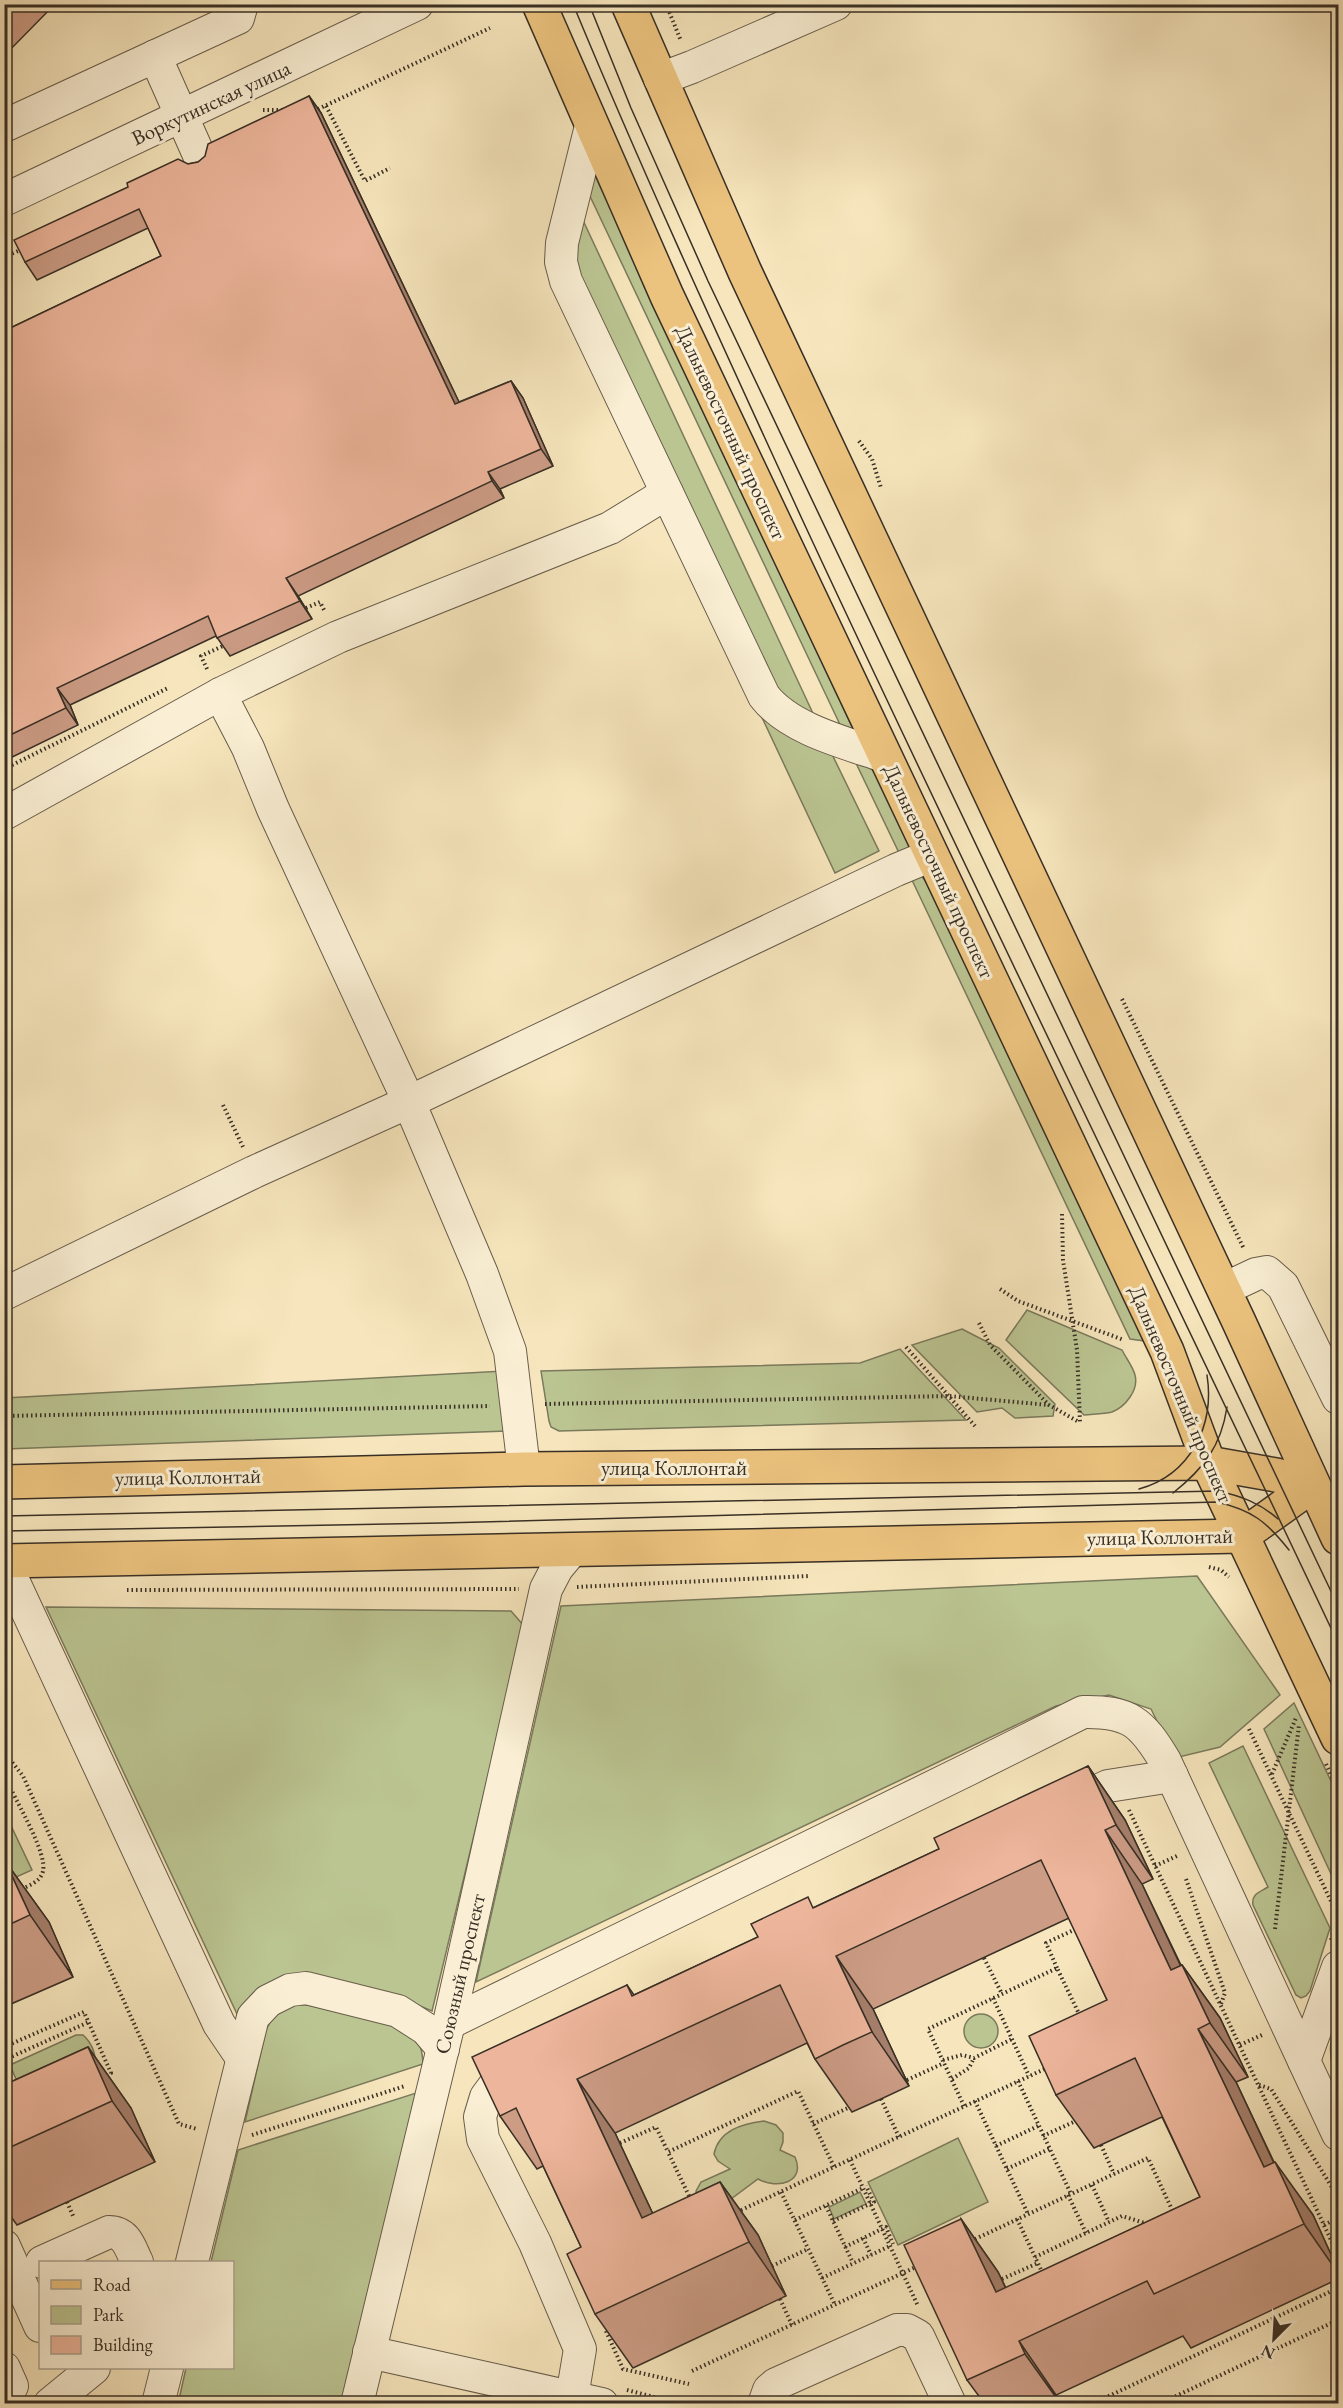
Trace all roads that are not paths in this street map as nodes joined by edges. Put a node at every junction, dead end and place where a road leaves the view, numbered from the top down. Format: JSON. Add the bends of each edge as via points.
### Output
{"nodes":[{"id":1,"x":242,"y":4,"type":"edge"},
{"id":2,"x":417,"y":4,"type":"edge"},
{"id":3,"x":539,"y":4,"type":"edge"},
{"id":4,"x":836,"y":4,"type":"edge"},
{"id":5,"x":633,"y":8,"type":"edge"},
{"id":6,"x":155,"y":57,"type":"junction"},
{"id":7,"x":660,"y":79,"type":"junction"},
{"id":8,"x":182,"y":117,"type":"junction"},
{"id":9,"x":4,"y":126,"type":"edge"},
{"id":10,"x":591,"y":126,"type":"junction"},
{"id":11,"x":203,"y":164,"type":"edge"},
{"id":12,"x":4,"y":200,"type":"edge"},
{"id":13,"x":667,"y":493,"type":"junction"},
{"id":14,"x":213,"y":681,"type":"junction"},
{"id":15,"x":884,"y":756,"type":"junction"},
{"id":16,"x":4,"y":814,"type":"edge"},
{"id":17,"x":932,"y":855,"type":"junction"},
{"id":18,"x":409,"y":1102,"type":"junction"},
{"id":19,"x":1224,"y":1289,"type":"junction"},
{"id":20,"x":4,"y":1294,"type":"edge"},
{"id":21,"x":1338,"y":1398,"type":"edge"},
{"id":22,"x":1208,"y":1463,"type":"junction"},
{"id":23,"x":524,"y":1469,"type":"junction"},
{"id":24,"x":4,"y":1482,"type":"edge"},
{"id":25,"x":1313,"y":1485,"type":"junction"},
{"id":26,"x":1242,"y":1536,"type":"junction"},
{"id":27,"x":1338,"y":1538,"type":"edge"},
{"id":28,"x":572,"y":1550,"type":"junction"},
{"id":29,"x":4,"y":1561,"type":"edge"},
{"id":30,"x":1338,"y":1738,"type":"edge"},
{"id":31,"x":1172,"y":1776,"type":"junction"},
{"id":32,"x":1035,"y":1821,"type":"edge"},
{"id":33,"x":1338,"y":1967,"type":"edge"},
{"id":34,"x":446,"y":2036,"type":"junction"},
{"id":35,"x":242,"y":2058,"type":"junction"},
{"id":36,"x":543,"y":2058,"type":"edge"},
{"id":37,"x":1304,"y":2061,"type":"junction"},
{"id":38,"x":1338,"y":2134,"type":"edge"},
{"id":39,"x":136,"y":2261,"type":"edge"},
{"id":40,"x":192,"y":2261,"type":"edge"},
{"id":41,"x":34,"y":2263,"type":"edge"},
{"id":42,"x":39,"y":2316,"type":"edge"},
{"id":43,"x":369,"y":2352,"type":"junction"},
{"id":44,"x":90,"y":2369,"type":"edge"},
{"id":45,"x":166,"y":2369,"type":"edge"},
{"id":46,"x":59,"y":2386,"type":"edge"},
{"id":47,"x":587,"y":2400,"type":"edge"},
{"id":48,"x":158,"y":2403,"type":"edge"},
{"id":49,"x":357,"y":2403,"type":"edge"},
{"id":50,"x":764,"y":2403,"type":"edge"},
{"id":51,"x":950,"y":2403,"type":"edge"}],
"edges":[{"from":1,"to":6,"type":"street","via":[[238,18]]},
{"from":2,"to":8,"type":"street","name":"Воркутинская улица"},
{"from":3,"to":10,"type":"main road","name":"Дальневосточный проспект"},
{"from":4,"to":7,"type":"street"},
{"from":5,"to":7,"type":"main road"},
{"from":6,"to":8,"type":"street"},
{"from":6,"to":9,"type":"street"},
{"from":7,"to":19,"type":"main road","via":[[745,272]]},
{"from":8,"to":11,"type":"street"},
{"from":8,"to":12,"type":"street","name":"Воркутинская улица"},
{"from":10,"to":13,"type":"street","via":[[562,243],[561,262],[566,281]]},
{"from":10,"to":15,"type":"main road","name":"Дальневосточный проспект"},
{"from":13,"to":14,"type":"street","via":[[610,528],[338,637]]},
{"from":13,"to":15,"type":"street","via":[[773,708],[835,739]]},
{"from":14,"to":16,"type":"street"},
{"from":14,"to":18,"type":"street","via":[[248,748]]},
{"from":15,"to":17,"type":"main road","name":"Дальневосточный проспект"},
{"from":17,"to":18,"type":"street"},
{"from":17,"to":22,"type":"main road","name":"Дальневосточный проспект","via":[[1167,1351]]},
{"from":18,"to":20,"type":"street","via":[[254,1172]]},
{"from":18,"to":23,"type":"street","via":[[507,1342]]},
{"from":19,"to":21,"type":"street","via":[[1267,1272],[1283,1286]]},
{"from":19,"to":25,"type":"main road"},
{"from":22,"to":23,"type":"main road","name":"улица Коллонтай"},
{"from":22,"to":25,"type":"main road","name":"улица Коллонтай"},
{"from":22,"to":26,"type":"main road","name":"Дальневосточный проспект"},
{"from":23,"to":24,"type":"main road","name":"улица Коллонтай"},
{"from":25,"to":26,"type":"main road","name":"улица Коллонтай"},
{"from":25,"to":27,"type":"main road"},
{"from":26,"to":28,"type":"main road","name":"улица Коллонтай"},
{"from":26,"to":30,"type":"main road","name":"Дальневосточный проспект"},
{"from":28,"to":29,"type":"main road","name":"улица Коллонтай"},
{"from":28,"to":34,"type":"street","name":"Союзный проспект","via":[[556,1568],[546,1588]]},
{"from":29,"to":35,"type":"street","via":[[219,2024]]},
{"from":31,"to":32,"type":"street","via":[[1108,1786]]},
{"from":31,"to":34,"type":"street","via":[[1152,1738],[1140,1725],[1104,1711],[1083,1712]]},
{"from":31,"to":37,"type":"street"},
{"from":33,"to":37,"type":"street"},
{"from":34,"to":35,"type":"street","via":[[426,2029],[398,2011],[306,1988],[290,1990],[268,2001],[253,2018]]},
{"from":34,"to":43,"type":"street","name":"Союзный проспект"},
{"from":35,"to":40,"type":"street"},
{"from":36,"to":47,"type":"street","via":[[500,2078],[486,2097],[480,2117],[483,2139],[535,2243],[580,2349]]},
{"from":37,"to":38,"type":"street"},
{"from":39,"to":41,"type":"street","via":[[125,2238],[118,2232],[109,2232]]},
{"from":41,"to":42,"type":"street"},
{"from":43,"to":47,"type":"street"},
{"from":43,"to":49,"type":"street","name":"Союзный проспект"},
{"from":44,"to":46,"type":"street"},
{"from":45,"to":48,"type":"street"},
{"from":50,"to":51,"type":"street","via":[[769,2390],[776,2385],[897,2330],[918,2336]]}]}
